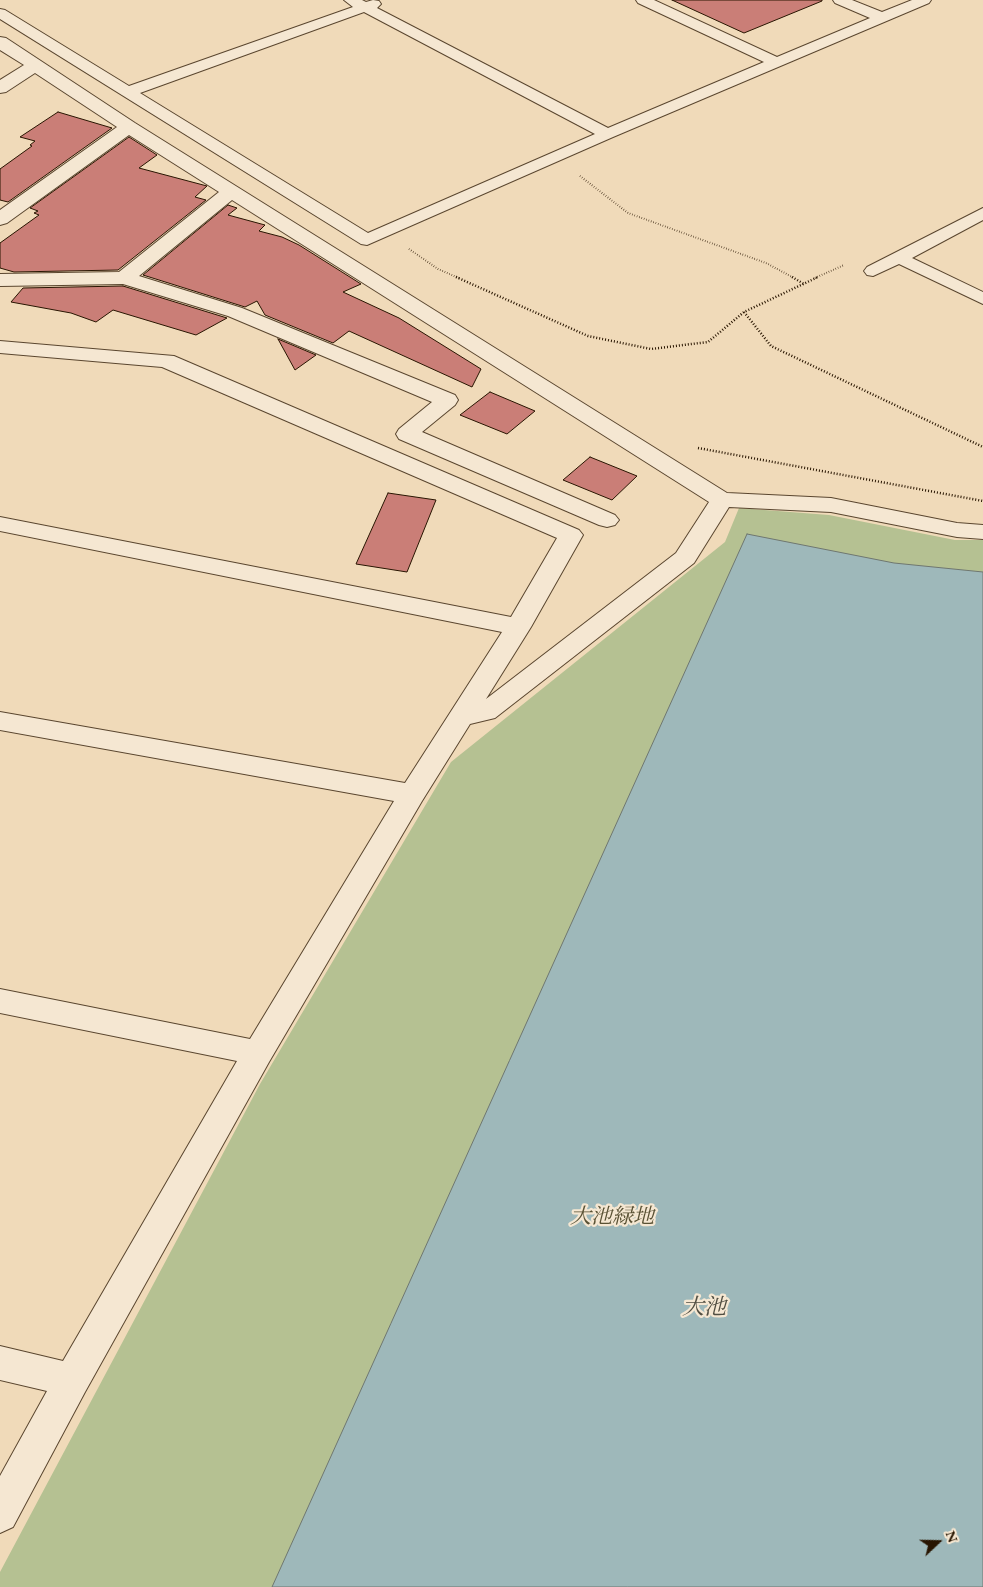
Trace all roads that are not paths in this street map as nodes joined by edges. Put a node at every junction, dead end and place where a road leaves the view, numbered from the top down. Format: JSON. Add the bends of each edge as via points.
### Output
{"nodes":[{"id":1,"x":351,"y":0,"type":"edge"},
{"id":2,"x":386,"y":0,"type":"edge"},
{"id":3,"x":643,"y":0,"type":"edge"},
{"id":4,"x":840,"y":0,"type":"edge"},
{"id":5,"x":924,"y":0,"type":"edge"},
{"id":6,"x":365,"y":8,"type":"junction"},
{"id":7,"x":0,"y":13,"type":"edge"},
{"id":8,"x":881,"y":17,"type":"junction"},
{"id":9,"x":0,"y":42,"type":"edge"},
{"id":10,"x":776,"y":62,"type":"junction"},
{"id":11,"x":9,"y":65,"type":"dead end"},
{"id":12,"x":36,"y":65,"type":"junction"},
{"id":13,"x":0,"y":88,"type":"edge"},
{"id":14,"x":128,"y":92,"type":"junction"},
{"id":15,"x":129,"y":127,"type":"junction"},
{"id":16,"x":607,"y":134,"type":"junction"},
{"id":17,"x":232,"y":191,"type":"junction"},
{"id":18,"x":9,"y":203,"type":"edge"},
{"id":19,"x":983,"y":214,"type":"edge"},
{"id":20,"x":0,"y":219,"type":"edge"},
{"id":21,"x":899,"y":258,"type":"junction"},
{"id":22,"x":873,"y":271,"type":"dead end"},
{"id":23,"x":124,"y":278,"type":"junction"},
{"id":24,"x":0,"y":280,"type":"edge"},
{"id":25,"x":983,"y":299,"type":"edge"},
{"id":26,"x":0,"y":346,"type":"edge"},
{"id":27,"x":722,"y":500,"type":"junction"},
{"id":28,"x":607,"y":520,"type":"dead end"},
{"id":29,"x":0,"y":524,"type":"edge"},
{"id":30,"x":983,"y":532,"type":"edge"},
{"id":31,"x":518,"y":627,"type":"junction"},
{"id":32,"x":460,"y":717,"type":"junction"},
{"id":33,"x":0,"y":721,"type":"edge"},
{"id":34,"x":412,"y":794,"type":"junction"},
{"id":35,"x":0,"y":1001,"type":"edge"},
{"id":36,"x":258,"y":1053,"type":"junction"},
{"id":37,"x":0,"y":1363,"type":"edge"},
{"id":38,"x":72,"y":1380,"type":"junction"},
{"id":39,"x":0,"y":1514,"type":"edge"}],
"edges":[{"from":1,"to":6,"type":"lane"},
{"from":2,"to":6,"type":"lane"},
{"from":3,"to":10,"type":"lane"},
{"from":4,"to":8,"type":"lane"},
{"from":5,"to":8,"type":"lane"},
{"from":6,"to":14,"type":"lane"},
{"from":6,"to":16,"type":"lane"},
{"from":7,"to":14,"type":"lane"},
{"from":8,"to":10,"type":"lane"},
{"from":9,"to":12,"type":"street"},
{"from":10,"to":16,"type":"lane"},
{"from":11,"to":12,"type":"street"},
{"from":12,"to":13,"type":"street"},
{"from":12,"to":15,"type":"street"},
{"from":14,"to":16,"type":"lane","via":[[367,240]]},
{"from":15,"to":17,"type":"street"},
{"from":15,"to":18,"type":"street"},
{"from":17,"to":23,"type":"street"},
{"from":17,"to":27,"type":"street"},
{"from":18,"to":20,"type":"street"},
{"from":19,"to":21,"type":"lane"},
{"from":21,"to":22,"type":"lane"},
{"from":21,"to":25,"type":"lane"},
{"from":23,"to":24,"type":"street"},
{"from":23,"to":28,"type":"street","via":[[235,312],[447,400],[407,434]]},
{"from":26,"to":31,"type":"street","via":[[166,361],[571,535]]},
{"from":27,"to":30,"type":"street","via":[[831,505],[956,530]]},
{"from":27,"to":32,"type":"street","via":[[686,558],[486,712]]},
{"from":29,"to":31,"type":"street"},
{"from":31,"to":32,"type":"street"},
{"from":32,"to":34,"type":"street"},
{"from":33,"to":34,"type":"street"},
{"from":34,"to":36,"type":"street"},
{"from":35,"to":36,"type":"street"},
{"from":36,"to":38,"type":"street"},
{"from":37,"to":38,"type":"street"},
{"from":38,"to":39,"type":"street"}]}
